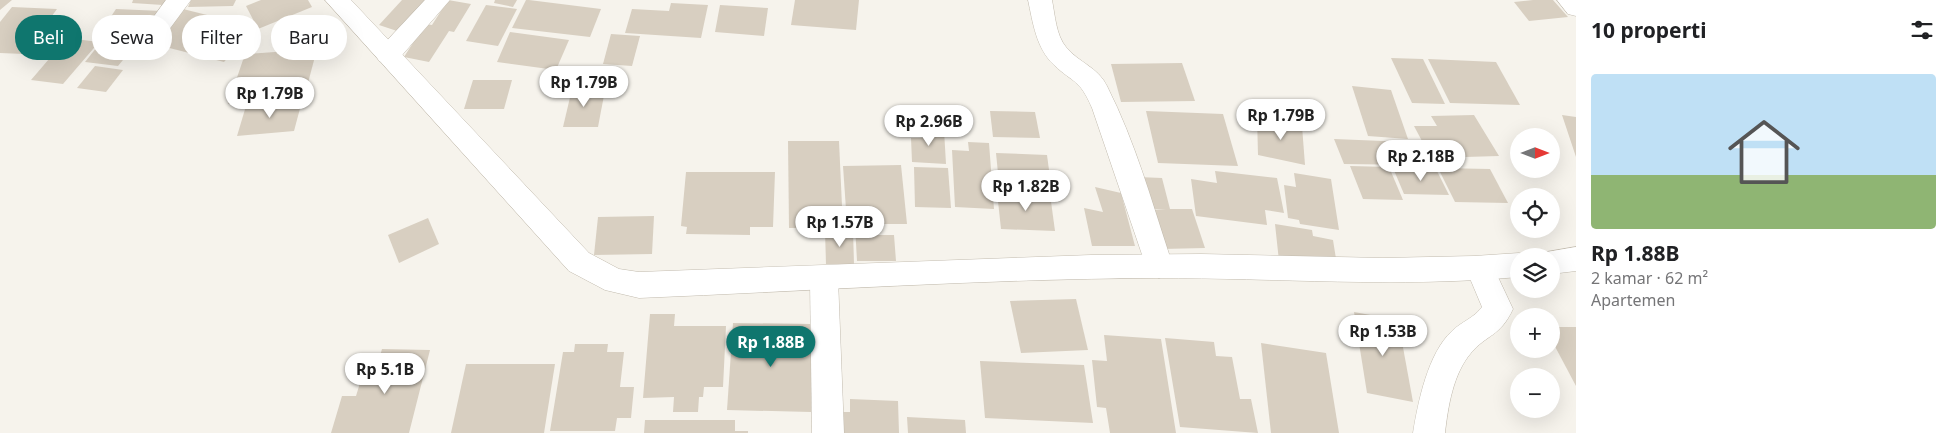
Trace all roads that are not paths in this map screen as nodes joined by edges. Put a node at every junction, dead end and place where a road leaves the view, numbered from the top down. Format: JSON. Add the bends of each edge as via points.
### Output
{"nodes":[{"id":1,"x":179,"y":0,"type":"edge"},
{"id":2,"x":337,"y":0,"type":"edge"},
{"id":3,"x":438,"y":0,"type":"edge"},
{"id":4,"x":1040,"y":0,"type":"edge"},
{"id":5,"x":1568,"y":0,"type":"edge"},
{"id":6,"x":1576,"y":8,"type":"edge"},
{"id":7,"x":168,"y":15,"type":"edge"},
{"id":8,"x":388,"y":55,"type":"junction"},
{"id":9,"x":1576,"y":259,"type":"edge"},
{"id":10,"x":1560,"y":261,"type":"edge"},
{"id":11,"x":1159,"y":266,"type":"junction"},
{"id":12,"x":1510,"y":266,"type":"edge"},
{"id":13,"x":1480,"y":269,"type":"junction"},
{"id":14,"x":824,"y":279,"type":"junction"},
{"id":15,"x":828,"y":433,"type":"edge"},
{"id":16,"x":1429,"y":433,"type":"edge"}],
"edges":[{"from":1,"to":7,"type":"street"},
{"from":2,"to":8,"type":"street"},
{"from":3,"to":8,"type":"street"},
{"from":4,"to":11,"type":"street","via":[[1053,48],[1094,84],[1120,149]]},
{"from":5,"to":6,"type":"street"},
{"from":8,"to":14,"type":"street","via":[[579,262],[597,273],[615,281],[639,285]]},
{"from":9,"to":10,"type":"street"},
{"from":11,"to":13,"type":"street","via":[[1353,271]]},
{"from":11,"to":14,"type":"street","via":[[1012,269]]},
{"from":12,"to":13,"type":"street"},
{"from":13,"to":16,"type":"street","via":[[1498,309],[1490,322],[1462,342],[1449,358]]},
{"from":14,"to":15,"type":"street"}]}
